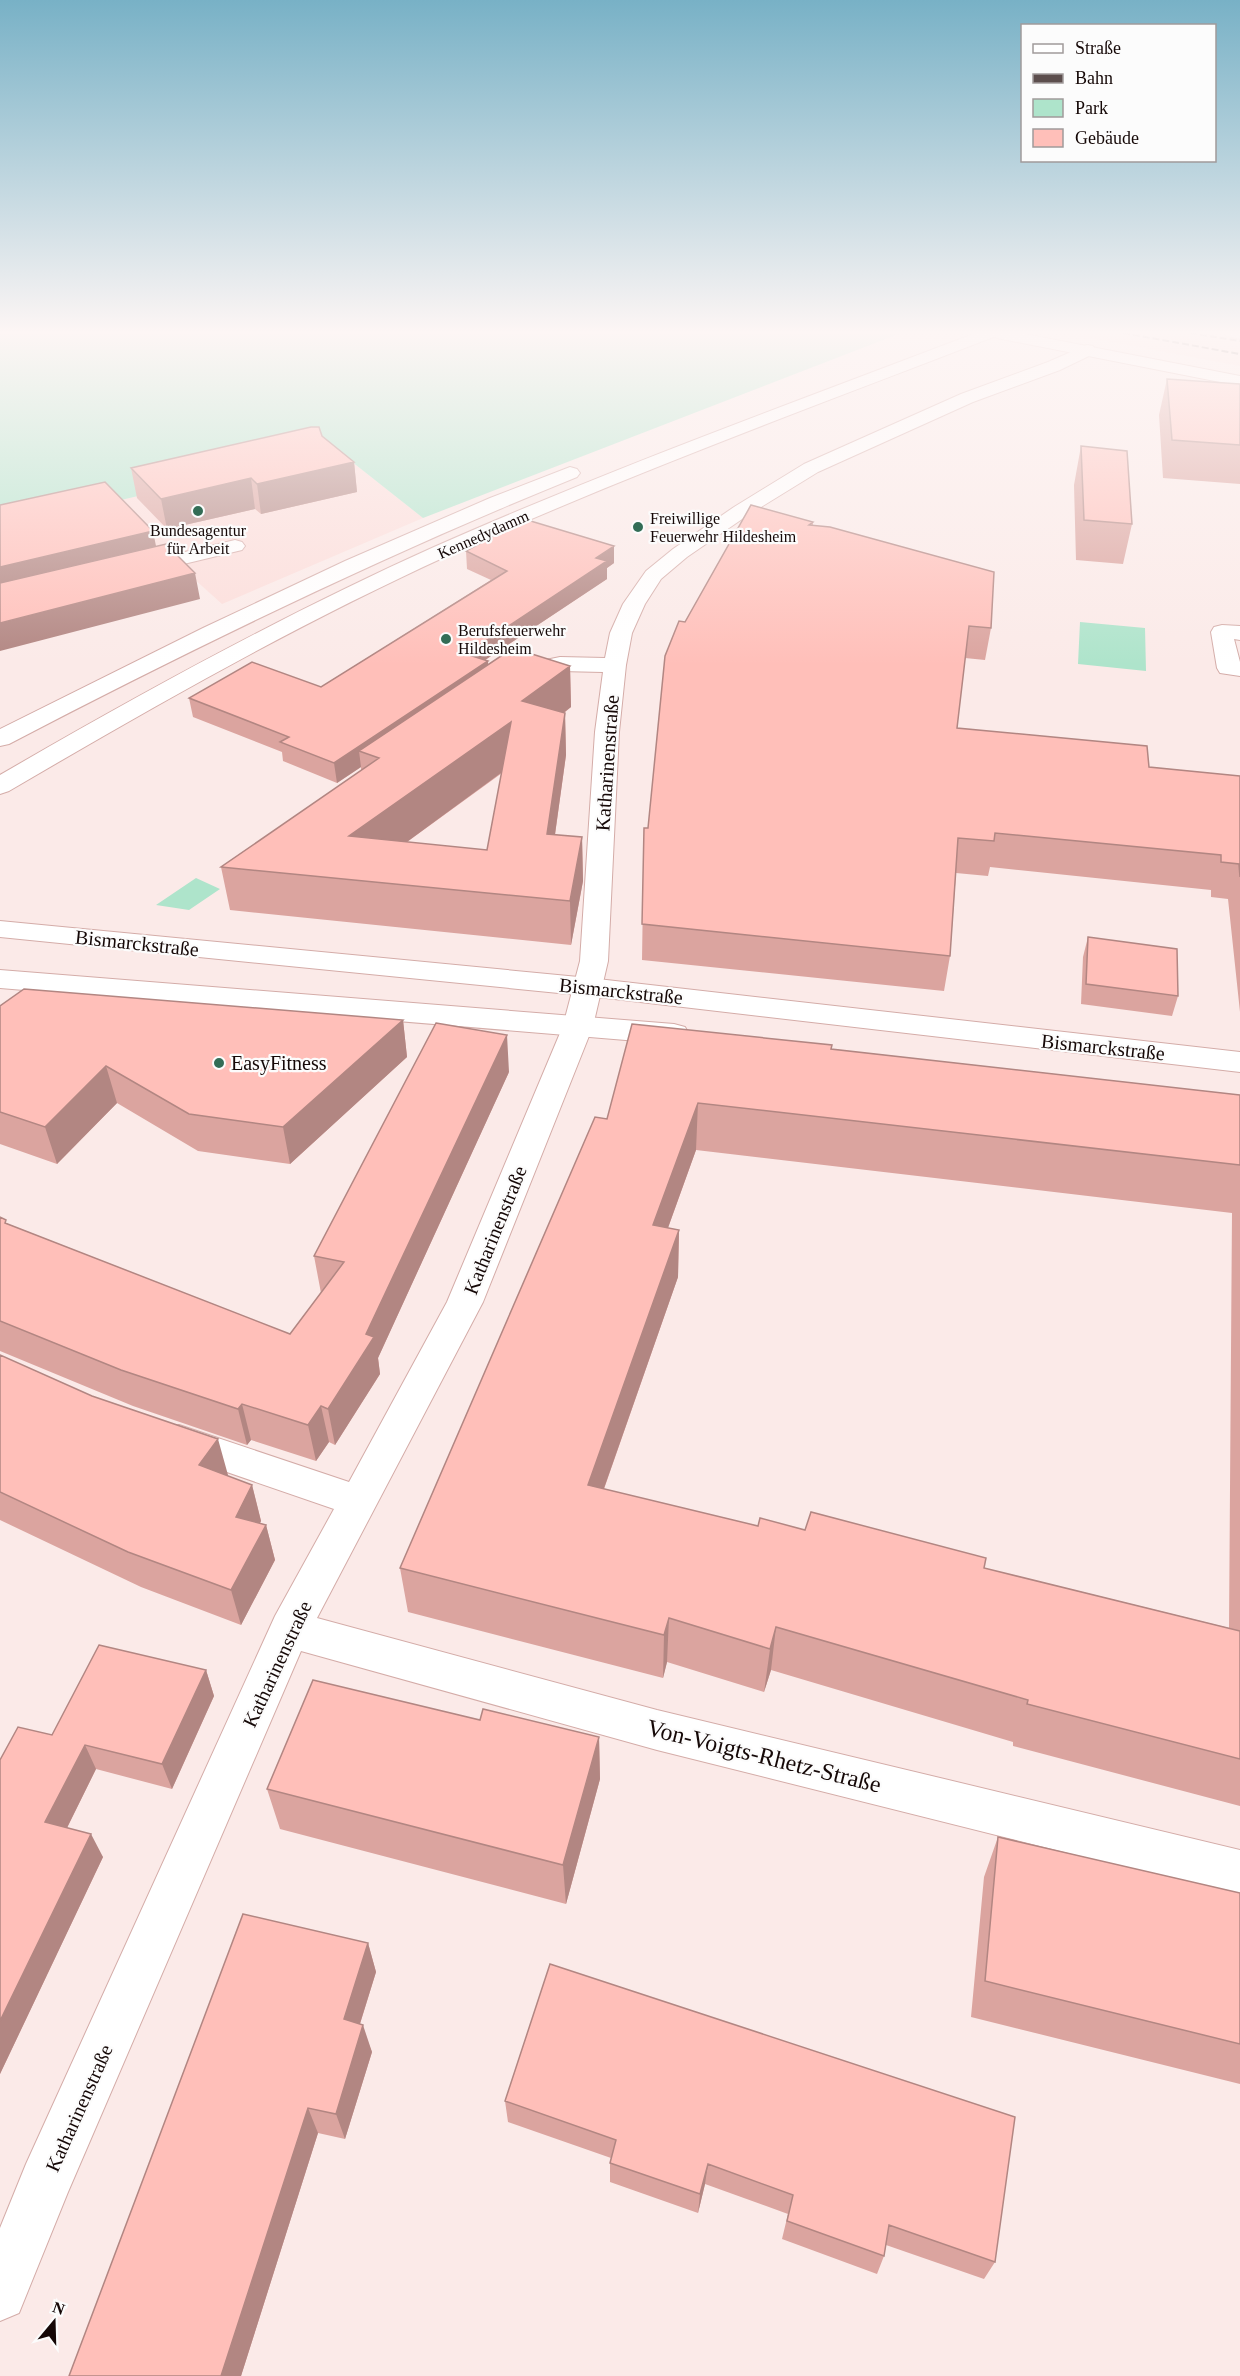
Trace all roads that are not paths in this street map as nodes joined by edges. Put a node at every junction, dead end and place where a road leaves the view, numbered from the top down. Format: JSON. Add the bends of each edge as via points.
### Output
{"nodes":[{"id":1,"x":703,"y":444,"type":"edge"},
{"id":2,"x":865,"y":444,"type":"edge"},
{"id":3,"x":587,"y":466,"type":"dead end"},
{"id":4,"x":235,"y":546,"type":"dead end"},
{"id":5,"x":113,"y":575,"type":"edge"},
{"id":6,"x":1240,"y":633,"type":"edge"},
{"id":7,"x":615,"y":665,"type":"junction"},
{"id":8,"x":1240,"y":669,"type":"edge"},
{"id":9,"x":501,"y":686,"type":"edge"},
{"id":10,"x":0,"y":739,"type":"edge"},
{"id":11,"x":0,"y":786,"type":"edge"},
{"id":12,"x":0,"y":929,"type":"edge"},
{"id":13,"x":0,"y":979,"type":"edge"},
{"id":14,"x":589,"y":987,"type":"junction"},
{"id":15,"x":578,"y":1026,"type":"junction"},
{"id":16,"x":697,"y":1037,"type":"edge"},
{"id":17,"x":1240,"y":1062,"type":"edge"},
{"id":18,"x":152,"y":1430,"type":"edge"},
{"id":19,"x":360,"y":1502,"type":"junction"},
{"id":20,"x":290,"y":1629,"type":"junction"},
{"id":21,"x":1240,"y":1873,"type":"edge"},
{"id":22,"x":0,"y":2294,"type":"edge"}],
"edges":[{"from":1,"to":11,"type":"main road","name":"Kennedydamm","via":[[584,490],[360,590],[157,694]]},
{"from":2,"to":7,"type":"main road","name":"Katharinenstraße","via":[[811,468],[741,511],[653,575],[621,633]]},
{"from":3,"to":10,"type":"main road","name":"Kennedydamm","via":[[409,538],[232,621]]},
{"from":4,"to":5,"type":"main road"},
{"from":6,"to":8,"type":"main road","via":[[1222,632],[1228,668]]},
{"from":7,"to":9,"type":"main road","via":[[560,664],[520,672]]},
{"from":7,"to":14,"type":"main road","name":"Katharinenstraße"},
{"from":12,"to":14,"type":"main road","name":"Bismarckstraße"},
{"from":13,"to":15,"type":"main road","name":"Bismarckstraße"},
{"from":14,"to":15,"type":"main road","name":"Katharinenstraße"},
{"from":14,"to":17,"type":"main road","name":"Bismarckstraße"},
{"from":15,"to":16,"type":"main road","name":"Bismarckstraße"},
{"from":15,"to":19,"type":"main road","name":"Katharinenstraße","via":[[465,1302]]},
{"from":18,"to":19,"type":"main road"},
{"from":19,"to":20,"type":"main road","name":"Katharinenstraße"},
{"from":20,"to":21,"type":"main road","name":"Von-Voigts-Rhetz-Straße","via":[[657,1730]]},
{"from":20,"to":22,"type":"main road","name":"Katharinenstraße","via":[[45,2183]]}]}
